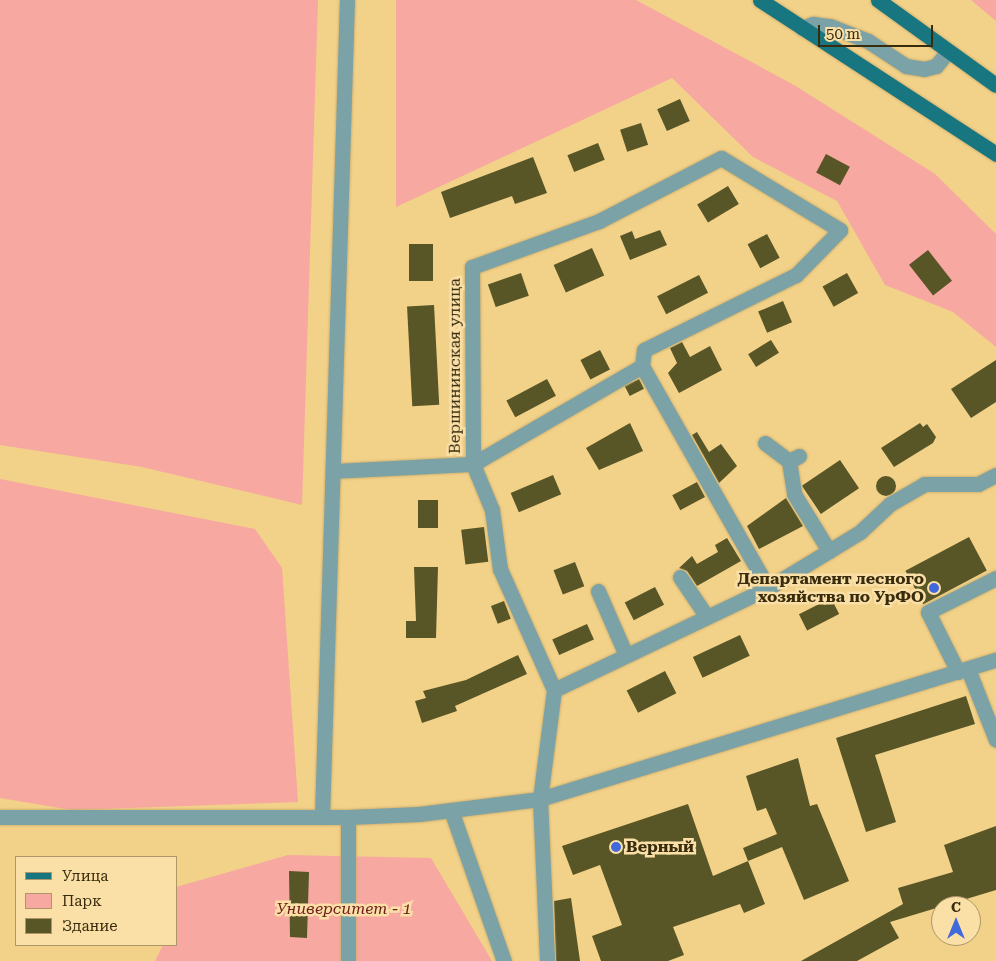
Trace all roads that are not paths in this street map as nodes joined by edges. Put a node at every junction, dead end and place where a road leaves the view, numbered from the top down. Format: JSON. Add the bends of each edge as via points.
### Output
{"nodes":[{"id":1,"x":347,"y":0,"type":"edge"},
{"id":2,"x":760,"y":0,"type":"edge"},
{"id":3,"x":878,"y":0,"type":"edge"},
{"id":4,"x":802,"y":28,"type":"junction"},
{"id":5,"x":948,"y":50,"type":"junction"},
{"id":6,"x":996,"y":85,"type":"edge"},
{"id":7,"x":996,"y":154,"type":"edge"},
{"id":8,"x":642,"y":366,"type":"junction"},
{"id":9,"x":765,"y":443,"type":"dead end"},
{"id":10,"x":473,"y":464,"type":"junction"},
{"id":11,"x":333,"y":471,"type":"junction"},
{"id":12,"x":996,"y":475,"type":"edge"},
{"id":13,"x":828,"y":551,"type":"junction"},
{"id":14,"x":680,"y":577,"type":"dead end"},
{"id":15,"x":996,"y":578,"type":"edge"},
{"id":16,"x":768,"y":588,"type":"junction"},
{"id":17,"x":598,"y":591,"type":"dead end"},
{"id":18,"x":707,"y":616,"type":"junction"},
{"id":19,"x":626,"y":654,"type":"junction"},
{"id":20,"x":996,"y":660,"type":"edge"},
{"id":21,"x":963,"y":671,"type":"junction"},
{"id":22,"x":554,"y":690,"type":"junction"},
{"id":23,"x":996,"y":740,"type":"edge"},
{"id":24,"x":540,"y":800,"type":"junction"},
{"id":25,"x":451,"y":810,"type":"junction"},
{"id":26,"x":0,"y":817,"type":"edge"},
{"id":27,"x":322,"y":817,"type":"junction"},
{"id":28,"x":348,"y":817,"type":"junction"},
{"id":29,"x":348,"y":961,"type":"edge"},
{"id":30,"x":504,"y":961,"type":"edge"},
{"id":31,"x":547,"y":961,"type":"edge"}],
"edges":[{"from":1,"to":11,"type":"street"},
{"from":2,"to":4,"type":"main road"},
{"from":3,"to":5,"type":"main road"},
{"from":4,"to":5,"type":"street","via":[[813,24],[830,26],[868,41],[906,66],[924,69],[936,66]]},
{"from":4,"to":7,"type":"main road"},
{"from":5,"to":6,"type":"main road"},
{"from":8,"to":10,"type":"street"},
{"from":8,"to":10,"type":"street","name":"Вершининская улица","via":[[644,350],[796,275],[840,230],[721,158],[600,221],[472,267]]},
{"from":8,"to":16,"type":"street"},
{"from":9,"to":13,"type":"street","via":[[794,458],[794,494]]},
{"from":10,"to":11,"type":"street"},
{"from":10,"to":22,"type":"street","name":"Вершининская улица","via":[[492,510],[500,569]]},
{"from":11,"to":27,"type":"street"},
{"from":12,"to":13,"type":"street","via":[[978,484],[924,484]]},
{"from":13,"to":16,"type":"street"},
{"from":14,"to":18,"type":"street"},
{"from":15,"to":21,"type":"street","via":[[928,612]]},
{"from":16,"to":18,"type":"street"},
{"from":17,"to":19,"type":"street"},
{"from":18,"to":19,"type":"street"},
{"from":19,"to":22,"type":"street"},
{"from":20,"to":21,"type":"street"},
{"from":21,"to":23,"type":"street"},
{"from":21,"to":24,"type":"street"},
{"from":22,"to":24,"type":"street"},
{"from":24,"to":25,"type":"street"},
{"from":24,"to":31,"type":"street"},
{"from":25,"to":28,"type":"street"},
{"from":25,"to":30,"type":"street"},
{"from":26,"to":27,"type":"street"},
{"from":27,"to":28,"type":"street"},
{"from":28,"to":29,"type":"street"}]}
